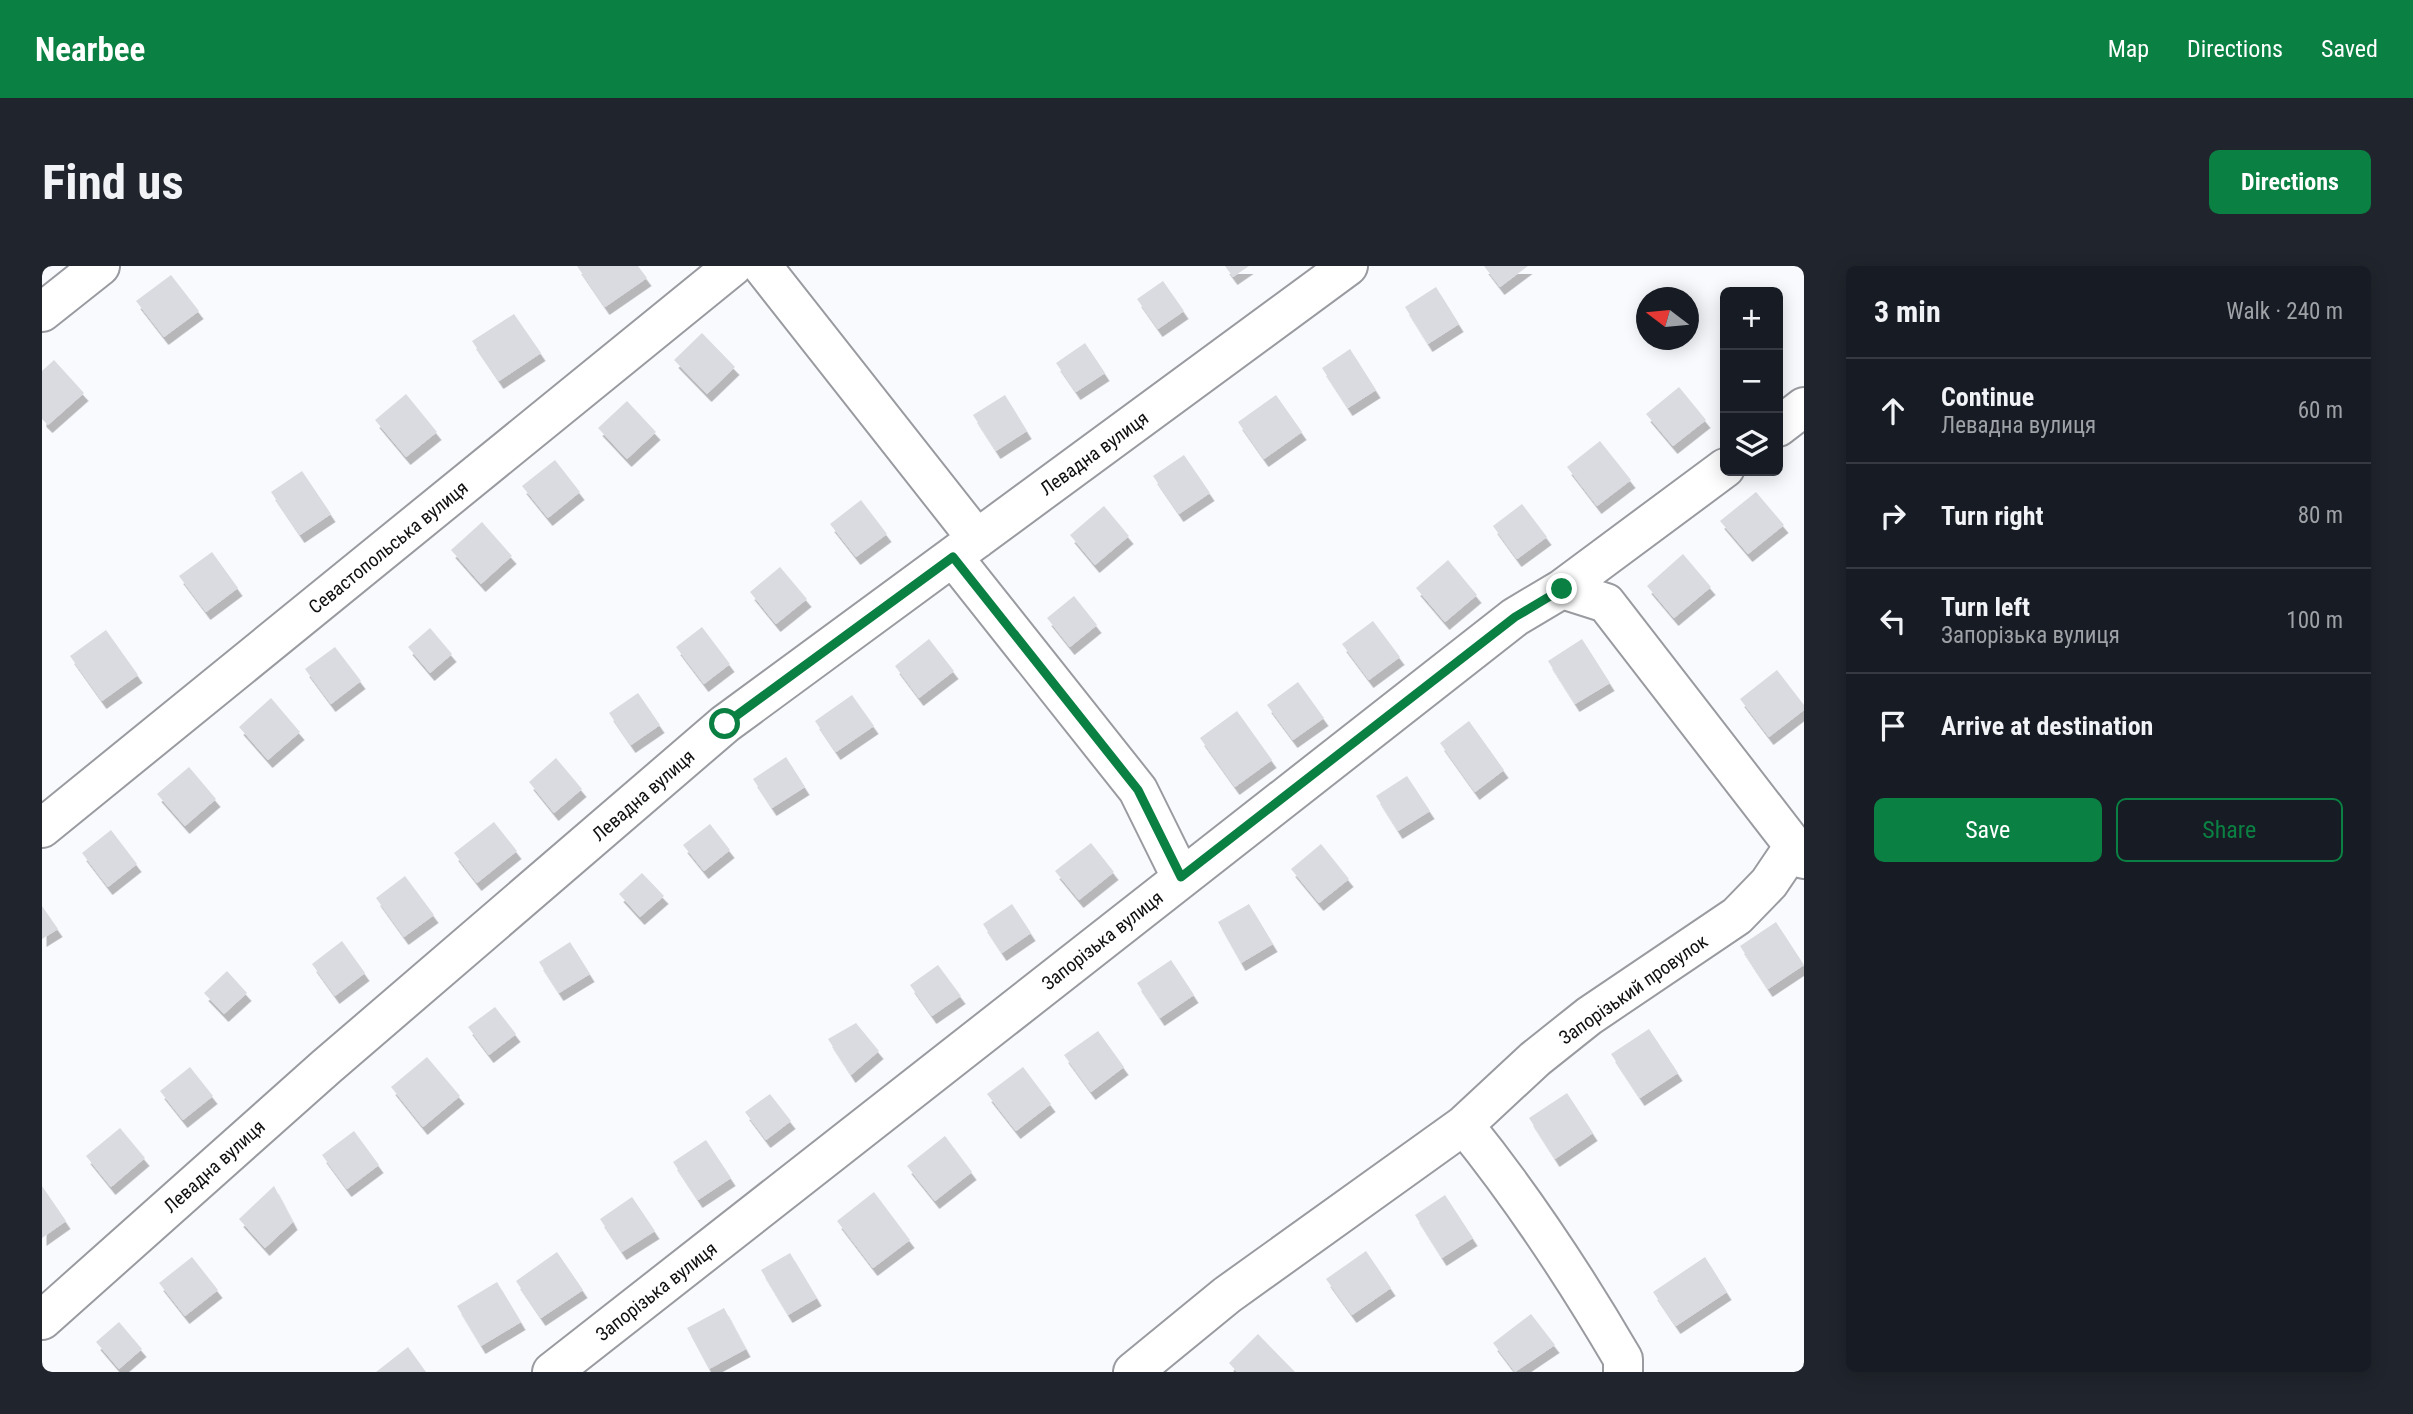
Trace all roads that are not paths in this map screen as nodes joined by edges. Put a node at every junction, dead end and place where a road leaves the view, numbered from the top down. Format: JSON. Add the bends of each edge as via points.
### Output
{"nodes":[{"id":1,"x":100,"y":266,"type":"edge"},
{"id":2,"x":733,"y":266,"type":"edge"},
{"id":3,"x":762,"y":266,"type":"edge"},
{"id":4,"x":1348,"y":266,"type":"edge"},
{"id":5,"x":42,"y":312,"type":"edge"},
{"id":6,"x":1804,"y":407,"type":"edge"},
{"id":7,"x":1783,"y":423,"type":"edge"},
{"id":8,"x":1720,"y":472,"type":"edge"},
{"id":9,"x":965,"y":548,"type":"junction"},
{"id":10,"x":1562,"y":589,"type":"junction"},
{"id":11,"x":42,"y":828,"type":"edge"},
{"id":12,"x":1799,"y":853,"type":"edge"},
{"id":13,"x":1181,"y":877,"type":"junction"},
{"id":14,"x":1464,"y":1125,"type":"junction"},
{"id":15,"x":42,"y":1320,"type":"edge"},
{"id":16,"x":552,"y":1372,"type":"edge"},
{"id":17,"x":1133,"y":1372,"type":"edge"},
{"id":18,"x":1623,"y":1372,"type":"edge"}],
"edges":[{"from":1,"to":5,"type":"street"},
{"from":2,"to":11,"type":"street","name":"Севастопольська вулиця"},
{"from":3,"to":9,"type":"street"},
{"from":4,"to":9,"type":"street","name":"Левадна вулиця"},
{"from":6,"to":7,"type":"street"},
{"from":8,"to":10,"type":"street","name":"Запорізька вулиця"},
{"from":9,"to":13,"type":"street","via":[[1138,790]]},
{"from":9,"to":15,"type":"street","name":"Левадна вулиця","via":[[725,724],[326,1066]]},
{"from":10,"to":12,"type":"street","name":"Запорізький провулок","via":[[1606,603]]},
{"from":10,"to":13,"type":"street","name":"Запорізька вулиця","via":[[1515,617]]},
{"from":12,"to":14,"type":"street","name":"Запорізький провулок","via":[[1737,916],[1589,1016]]},
{"from":13,"to":16,"type":"street","name":"Запорізька вулиця"},
{"from":14,"to":17,"type":"street","name":"Запорізький провулок","via":[[1227,1295]]},
{"from":14,"to":18,"type":"street","via":[[1556,1250],[1623,1359]]}]}
